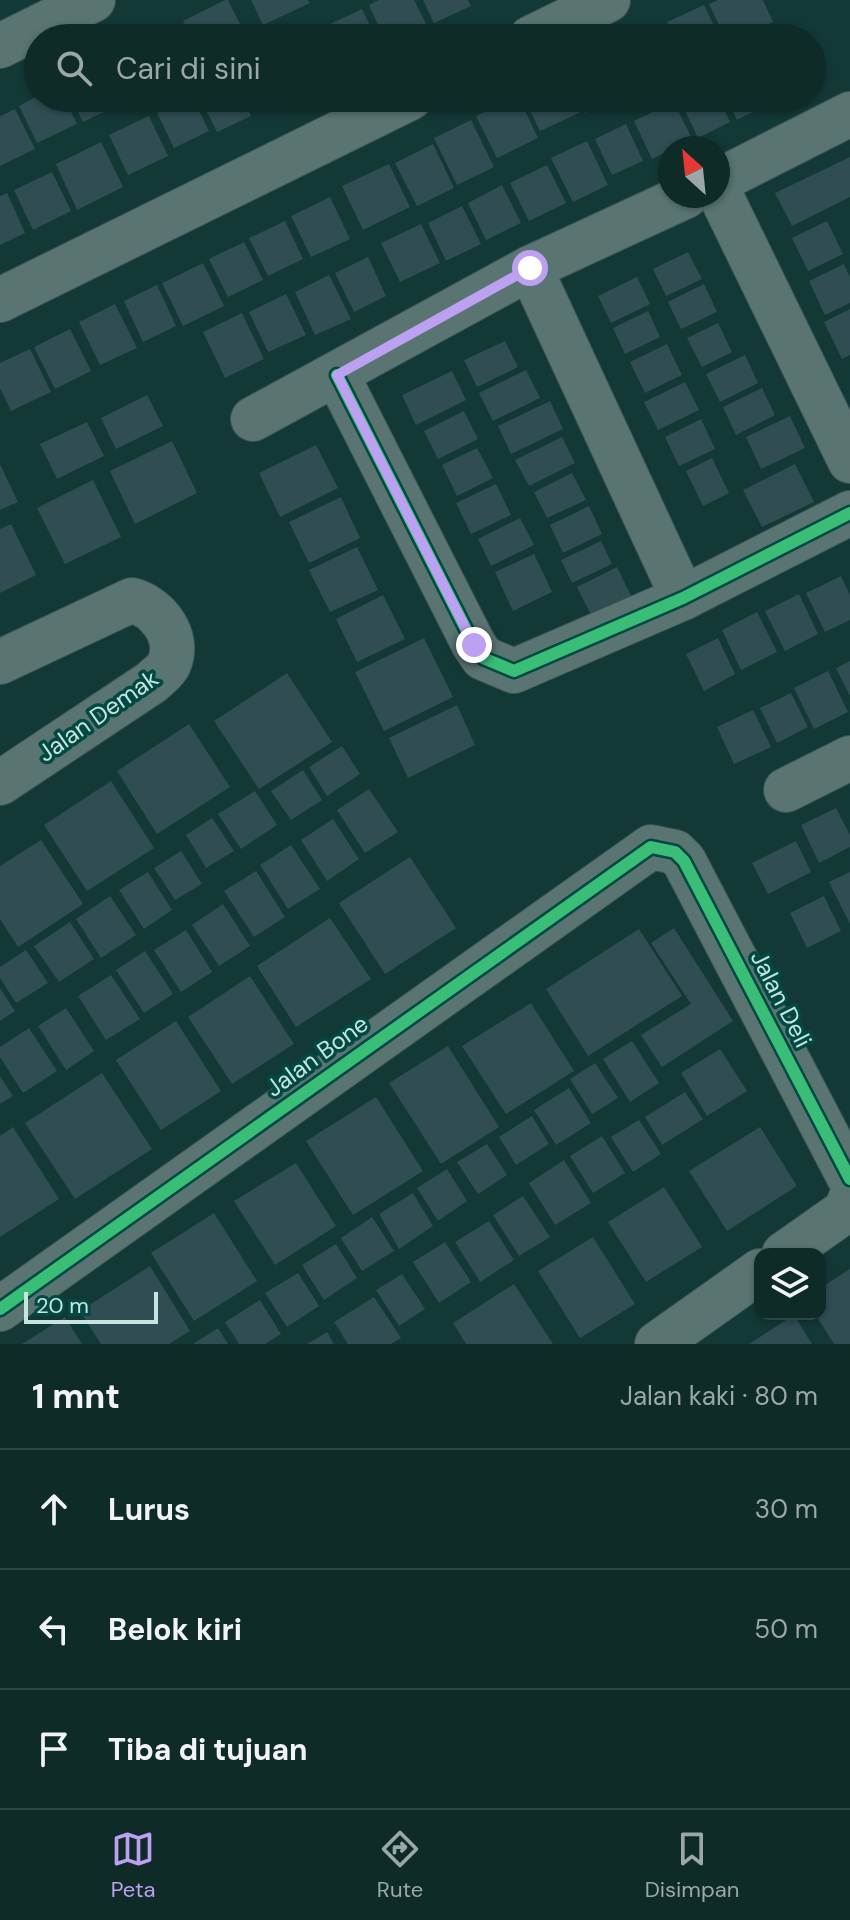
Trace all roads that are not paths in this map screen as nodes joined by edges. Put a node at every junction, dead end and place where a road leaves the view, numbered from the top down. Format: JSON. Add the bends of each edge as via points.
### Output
{"nodes":[{"id":1,"x":93,"y":0,"type":"edge"},
{"id":2,"x":608,"y":0,"type":"edge"},
{"id":3,"x":44,"y":24,"type":"edge"},
{"id":4,"x":559,"y":24,"type":"edge"},
{"id":5,"x":24,"y":34,"type":"edge"},
{"id":6,"x":0,"y":46,"type":"edge"},
{"id":7,"x":382,"y":112,"type":"edge"},
{"id":8,"x":850,"y":114,"type":"edge"},
{"id":9,"x":730,"y":175,"type":"edge"},
{"id":10,"x":660,"y":208,"type":"edge"},
{"id":11,"x":727,"y":208,"type":"edge"},
{"id":12,"x":530,"y":268,"type":"junction"},
{"id":13,"x":0,"y":300,"type":"edge"},
{"id":14,"x":337,"y":375,"type":"junction"},
{"id":15,"x":253,"y":419,"type":"dead end"},
{"id":16,"x":850,"y":461,"type":"edge"},
{"id":17,"x":850,"y":513,"type":"edge"},
{"id":18,"x":683,"y":598,"type":"junction"},
{"id":19,"x":0,"y":662,"type":"edge"},
{"id":20,"x":850,"y":758,"type":"edge"},
{"id":21,"x":0,"y":783,"type":"edge"},
{"id":22,"x":786,"y":790,"type":"dead end"},
{"id":23,"x":664,"y":849,"type":"joint"},
{"id":24,"x":850,"y":1179,"type":"edge"},
{"id":25,"x":850,"y":1200,"type":"edge"},
{"id":26,"x":793,"y":1248,"type":"edge"},
{"id":27,"x":754,"y":1275,"type":"edge"},
{"id":28,"x":0,"y":1309,"type":"edge"},
{"id":29,"x":657,"y":1344,"type":"edge"}],
"edges":[{"from":1,"to":3,"type":"street"},
{"from":2,"to":4,"type":"street"},
{"from":5,"to":6,"type":"street"},
{"from":7,"to":13,"type":"street"},
{"from":8,"to":9,"type":"street"},
{"from":10,"to":12,"type":"street"},
{"from":11,"to":16,"type":"street"},
{"from":12,"to":14,"type":"street"},
{"from":12,"to":18,"type":"street"},
{"from":14,"to":15,"type":"street"},
{"from":14,"to":18,"type":"street","via":[[483,658],[514,671]]},
{"from":17,"to":18,"type":"street"},
{"from":19,"to":21,"type":"street","name":"Jalan Demak","via":[[132,600],[155,613],[171,636],[173,652],[168,667],[152,682]]},
{"from":20,"to":22,"type":"street"},
{"from":23,"to":24,"type":"street","name":"Jalan Deli","via":[[684,861]]},
{"from":23,"to":28,"type":"street","name":"Jalan Bone","via":[[640,852]]},
{"from":25,"to":26,"type":"street","via":[[845,1211]]},
{"from":27,"to":29,"type":"street"}]}
